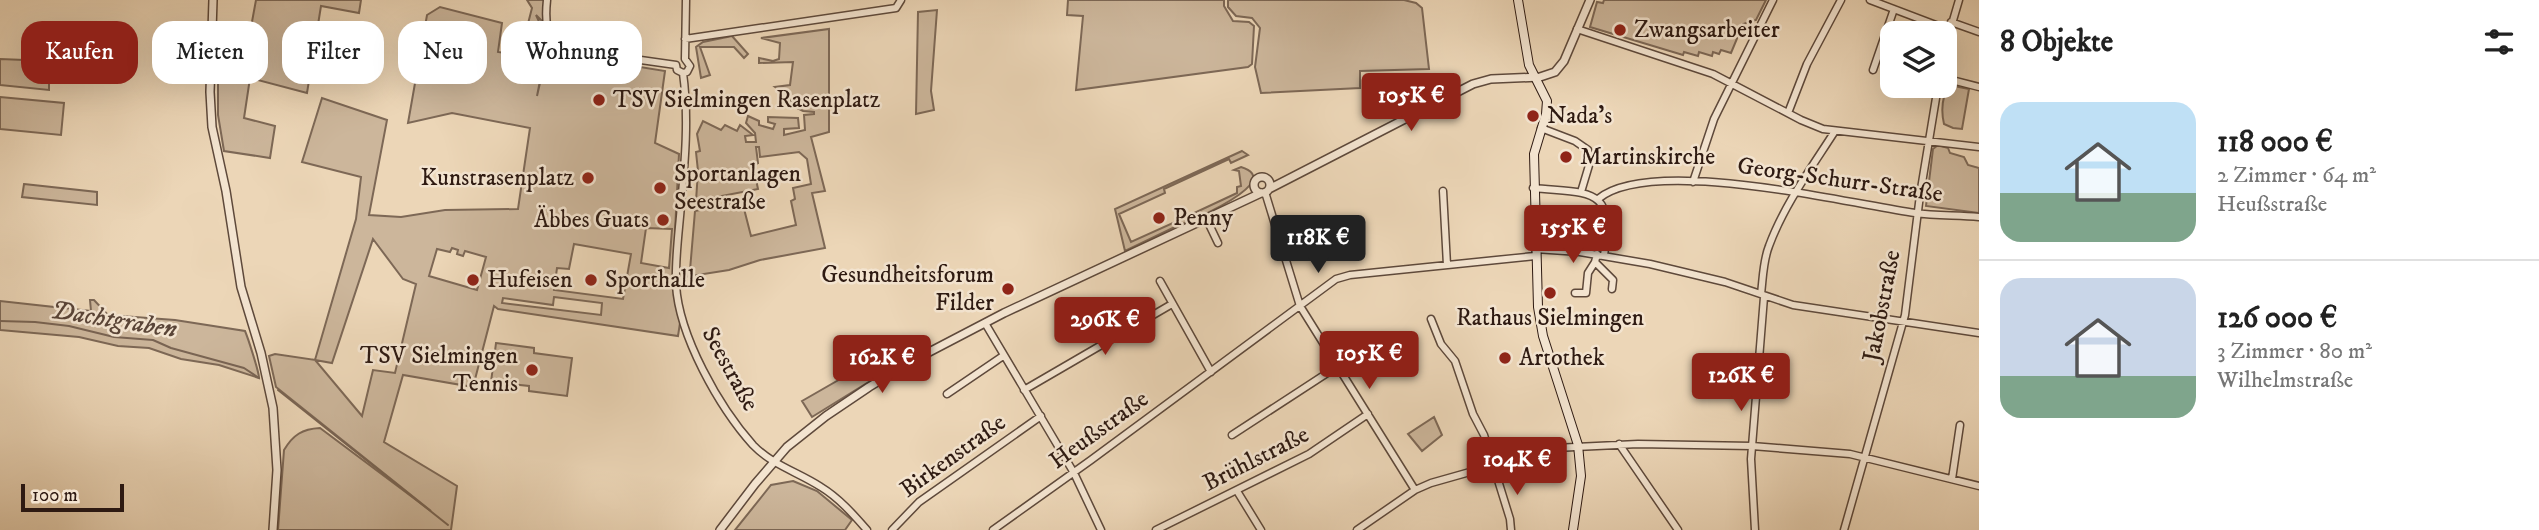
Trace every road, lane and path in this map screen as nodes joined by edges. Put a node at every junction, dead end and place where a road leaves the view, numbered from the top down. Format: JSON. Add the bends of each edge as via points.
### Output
{"nodes":[{"id":1,"x":213,"y":0,"type":"edge"},
{"id":2,"x":547,"y":0,"type":"edge"},
{"id":3,"x":686,"y":0,"type":"edge"},
{"id":4,"x":901,"y":0,"type":"edge"},
{"id":5,"x":1518,"y":0,"type":"edge"},
{"id":6,"x":1590,"y":0,"type":"edge"},
{"id":7,"x":1773,"y":0,"type":"edge"},
{"id":8,"x":1841,"y":0,"type":"edge"},
{"id":9,"x":1870,"y":0,"type":"edge"},
{"id":10,"x":1959,"y":0,"type":"edge"},
{"id":11,"x":1895,"y":9,"type":"junction"},
{"id":12,"x":1926,"y":21,"type":"edge"},
{"id":13,"x":1951,"y":21,"type":"edge"},
{"id":14,"x":1957,"y":24,"type":"edge"},
{"id":15,"x":1577,"y":29,"type":"junction"},
{"id":16,"x":1979,"y":32,"type":"edge"},
{"id":17,"x":685,"y":38,"type":"junction"},
{"id":18,"x":685,"y":60,"type":"junction"},
{"id":19,"x":676,"y":65,"type":"junction"},
{"id":20,"x":1873,"y":70,"type":"dead end"},
{"id":21,"x":683,"y":73,"type":"junction"},
{"id":22,"x":1534,"y":78,"type":"junction"},
{"id":23,"x":1957,"y":81,"type":"edge"},
{"id":24,"x":1731,"y":82,"type":"junction"},
{"id":25,"x":1979,"y":87,"type":"edge"},
{"id":26,"x":1936,"y":98,"type":"edge"},
{"id":27,"x":1788,"y":113,"type":"junction"},
{"id":28,"x":1541,"y":128,"type":"junction"},
{"id":29,"x":1835,"y":131,"type":"junction"},
{"id":30,"x":1929,"y":140,"type":"junction"},
{"id":31,"x":1979,"y":147,"type":"edge"},
{"id":32,"x":1285,"y":178,"type":"junction"},
{"id":33,"x":1267,"y":179,"type":"junction"},
{"id":34,"x":1693,"y":182,"type":"junction"},
{"id":35,"x":1255,"y":184,"type":"junction"},
{"id":36,"x":1533,"y":188,"type":"junction"},
{"id":37,"x":1265,"y":191,"type":"junction"},
{"id":38,"x":1443,"y":191,"type":"dead end"},
{"id":39,"x":1581,"y":192,"type":"junction"},
{"id":40,"x":1795,"y":194,"type":"junction"},
{"id":41,"x":1598,"y":199,"type":"junction"},
{"id":42,"x":1236,"y":203,"type":"junction"},
{"id":43,"x":1917,"y":213,"type":"junction"},
{"id":44,"x":1979,"y":217,"type":"edge"},
{"id":45,"x":1206,"y":218,"type":"junction"},
{"id":46,"x":1218,"y":243,"type":"dead end"},
{"id":47,"x":1535,"y":253,"type":"junction"},
{"id":48,"x":1599,"y":257,"type":"junction"},
{"id":49,"x":1447,"y":265,"type":"junction"},
{"id":50,"x":1160,"y":281,"type":"dead end"},
{"id":51,"x":1612,"y":289,"type":"dead end"},
{"id":52,"x":1574,"y":293,"type":"dead end"},
{"id":53,"x":1762,"y":295,"type":"junction"},
{"id":54,"x":1172,"y":304,"type":"junction"},
{"id":55,"x":1300,"y":306,"type":"junction"},
{"id":56,"x":1431,"y":319,"type":"dead end"},
{"id":57,"x":1903,"y":322,"type":"junction"},
{"id":58,"x":985,"y":323,"type":"junction"},
{"id":59,"x":1979,"y":333,"type":"edge"},
{"id":60,"x":1003,"y":356,"type":"junction"},
{"id":61,"x":1338,"y":366,"type":"junction"},
{"id":62,"x":1211,"y":372,"type":"junction"},
{"id":63,"x":1024,"y":390,"type":"junction"},
{"id":64,"x":947,"y":394,"type":"dead end"},
{"id":65,"x":1368,"y":414,"type":"junction"},
{"id":66,"x":1041,"y":416,"type":"junction"},
{"id":67,"x":1960,"y":425,"type":"dead end"},
{"id":68,"x":1232,"y":435,"type":"dead end"},
{"id":69,"x":1619,"y":444,"type":"junction"},
{"id":70,"x":1578,"y":445,"type":"junction"},
{"id":71,"x":1752,"y":446,"type":"junction"},
{"id":72,"x":1864,"y":457,"type":"junction"},
{"id":73,"x":774,"y":462,"type":"junction"},
{"id":74,"x":1492,"y":464,"type":"junction"},
{"id":75,"x":1074,"y":473,"type":"junction"},
{"id":76,"x":1952,"y":479,"type":"junction"},
{"id":77,"x":1979,"y":486,"type":"edge"},
{"id":78,"x":1415,"y":490,"type":"junction"},
{"id":79,"x":1237,"y":491,"type":"junction"},
{"id":80,"x":273,"y":530,"type":"edge"},
{"id":81,"x":720,"y":530,"type":"edge"},
{"id":82,"x":867,"y":530,"type":"edge"},
{"id":83,"x":892,"y":530,"type":"edge"},
{"id":84,"x":993,"y":530,"type":"edge"},
{"id":85,"x":1101,"y":530,"type":"edge"},
{"id":86,"x":1156,"y":530,"type":"edge"},
{"id":87,"x":1261,"y":530,"type":"edge"},
{"id":88,"x":1357,"y":530,"type":"edge"},
{"id":89,"x":1511,"y":530,"type":"edge"},
{"id":90,"x":1573,"y":530,"type":"edge"},
{"id":91,"x":1678,"y":530,"type":"edge"},
{"id":92,"x":1755,"y":530,"type":"edge"},
{"id":93,"x":1844,"y":530,"type":"edge"}],
"edges":[{"from":1,"to":80,"type":"street","via":[[212,127],[241,287],[273,408],[277,470]]},
{"from":2,"to":19,"type":"street","via":[[545,23],[563,49]]},
{"from":3,"to":17,"type":"street","name":"Seestraße"},
{"from":4,"to":17,"type":"street","via":[[896,8]]},
{"from":5,"to":22,"type":"main road"},
{"from":6,"to":15,"type":"street"},
{"from":7,"to":24,"type":"street"},
{"from":8,"to":27,"type":"street","via":[[1807,64]]},
{"from":9,"to":11,"type":"street"},
{"from":10,"to":13,"type":"street"},
{"from":11,"to":12,"type":"street"},
{"from":11,"to":20,"type":"street"},
{"from":14,"to":16,"type":"street"},
{"from":15,"to":22,"type":"street","via":[[1559,68]]},
{"from":15,"to":24,"type":"street"},
{"from":17,"to":18,"type":"street","name":"Seestraße"},
{"from":18,"to":19,"type":"street"},
{"from":18,"to":21,"type":"street","name":"Seestraße","via":[[690,68]]},
{"from":19,"to":21,"type":"street"},
{"from":21,"to":73,"type":"street","name":"Seestraße","via":[[686,139],[676,269],[681,316],[714,388],[752,443]]},
{"from":22,"to":28,"type":"main road","via":[[1545,96]]},
{"from":22,"to":32,"type":"street","via":[[1474,84]]},
{"from":23,"to":25,"type":"street"},
{"from":24,"to":27,"type":"street"},
{"from":24,"to":34,"type":"street","via":[[1707,135]]},
{"from":26,"to":30,"type":"street","name":"Jakobstraße"},
{"from":27,"to":29,"type":"street"},
{"from":28,"to":36,"type":"main road"},
{"from":28,"to":39,"type":"street","via":[[1588,150],[1590,162]]},
{"from":29,"to":30,"type":"street"},
{"from":29,"to":40,"type":"street"},
{"from":30,"to":31,"type":"street"},
{"from":30,"to":43,"type":"street","name":"Jakobstraße"},
{"from":32,"to":33,"type":"street"},
{"from":32,"to":37,"type":"street"},
{"from":33,"to":35,"type":"street","via":[[1260,178]]},
{"from":33,"to":37,"type":"street"},
{"from":34,"to":40,"type":"street","name":"Georg-Schurr-Straße"},
{"from":34,"to":41,"type":"street","name":"Georg-Schurr-Straße","via":[[1634,183]]},
{"from":35,"to":37,"type":"street","via":[[1257,191]]},
{"from":35,"to":42,"type":"street"},
{"from":36,"to":39,"type":"street"},
{"from":36,"to":47,"type":"main road"},
{"from":37,"to":42,"type":"street"},
{"from":37,"to":55,"type":"street"},
{"from":38,"to":49,"type":"street"},
{"from":39,"to":41,"type":"street"},
{"from":40,"to":43,"type":"street","name":"Georg-Schurr-Straße"},
{"from":40,"to":53,"type":"street","via":[[1768,247]]},
{"from":41,"to":48,"type":"street","via":[[1607,225]]},
{"from":42,"to":45,"type":"street"},
{"from":43,"to":44,"type":"street","name":"Georg-Schurr-Straße"},
{"from":43,"to":57,"type":"street","name":"Jakobstraße"},
{"from":45,"to":46,"type":"street"},
{"from":45,"to":58,"type":"street"},
{"from":47,"to":48,"type":"street","name":"Heußstraße"},
{"from":47,"to":49,"type":"street","name":"Heußstraße"},
{"from":47,"to":70,"type":"main road","via":[[1543,336]]},
{"from":48,"to":51,"type":"street","via":[[1613,280]]},
{"from":48,"to":52,"type":"street","via":[[1588,273],[1586,293]]},
{"from":48,"to":53,"type":"street","name":"Heußstraße","via":[[1689,273]]},
{"from":49,"to":55,"type":"street","name":"Heußstraße","via":[[1342,276]]},
{"from":50,"to":54,"type":"street"},
{"from":53,"to":57,"type":"street","name":"Heußstraße","via":[[1793,305]]},
{"from":53,"to":71,"type":"street"},
{"from":54,"to":62,"type":"street"},
{"from":54,"to":63,"type":"street"},
{"from":55,"to":61,"type":"street"},
{"from":55,"to":62,"type":"street","name":"Heußstraße"},
{"from":56,"to":74,"type":"street","via":[[1441,344],[1455,361]]},
{"from":57,"to":59,"type":"street","name":"Heußstraße"},
{"from":57,"to":72,"type":"street","name":"Jakobstraße"},
{"from":58,"to":60,"type":"street"},
{"from":58,"to":73,"type":"street","via":[[848,401],[809,428]]},
{"from":60,"to":63,"type":"street"},
{"from":60,"to":64,"type":"street"},
{"from":61,"to":65,"type":"street"},
{"from":61,"to":68,"type":"street"},
{"from":62,"to":75,"type":"street","name":"Heußstraße"},
{"from":63,"to":66,"type":"street"},
{"from":65,"to":78,"type":"street"},
{"from":65,"to":79,"type":"street","name":"Brühlstraße","via":[[1317,450]]},
{"from":66,"to":75,"type":"street"},
{"from":66,"to":83,"type":"street","name":"Birkenstraße","via":[[919,502]]},
{"from":67,"to":76,"type":"street"},
{"from":69,"to":70,"type":"street"},
{"from":69,"to":71,"type":"street"},
{"from":69,"to":91,"type":"street"},
{"from":70,"to":74,"type":"street"},
{"from":70,"to":90,"type":"main road","via":[[1581,475]]},
{"from":71,"to":72,"type":"street"},
{"from":71,"to":92,"type":"street"},
{"from":72,"to":76,"type":"street"},
{"from":72,"to":93,"type":"street","name":"Jakobstraße"},
{"from":73,"to":81,"type":"street"},
{"from":73,"to":82,"type":"street","name":"Seestraße","via":[[826,491]]},
{"from":74,"to":78,"type":"street"},
{"from":74,"to":89,"type":"street"},
{"from":75,"to":84,"type":"street","name":"Heußstraße"},
{"from":75,"to":85,"type":"street"},
{"from":76,"to":77,"type":"street"},
{"from":78,"to":88,"type":"street"},
{"from":79,"to":86,"type":"street","name":"Brühlstraße"},
{"from":79,"to":87,"type":"street"}]}
